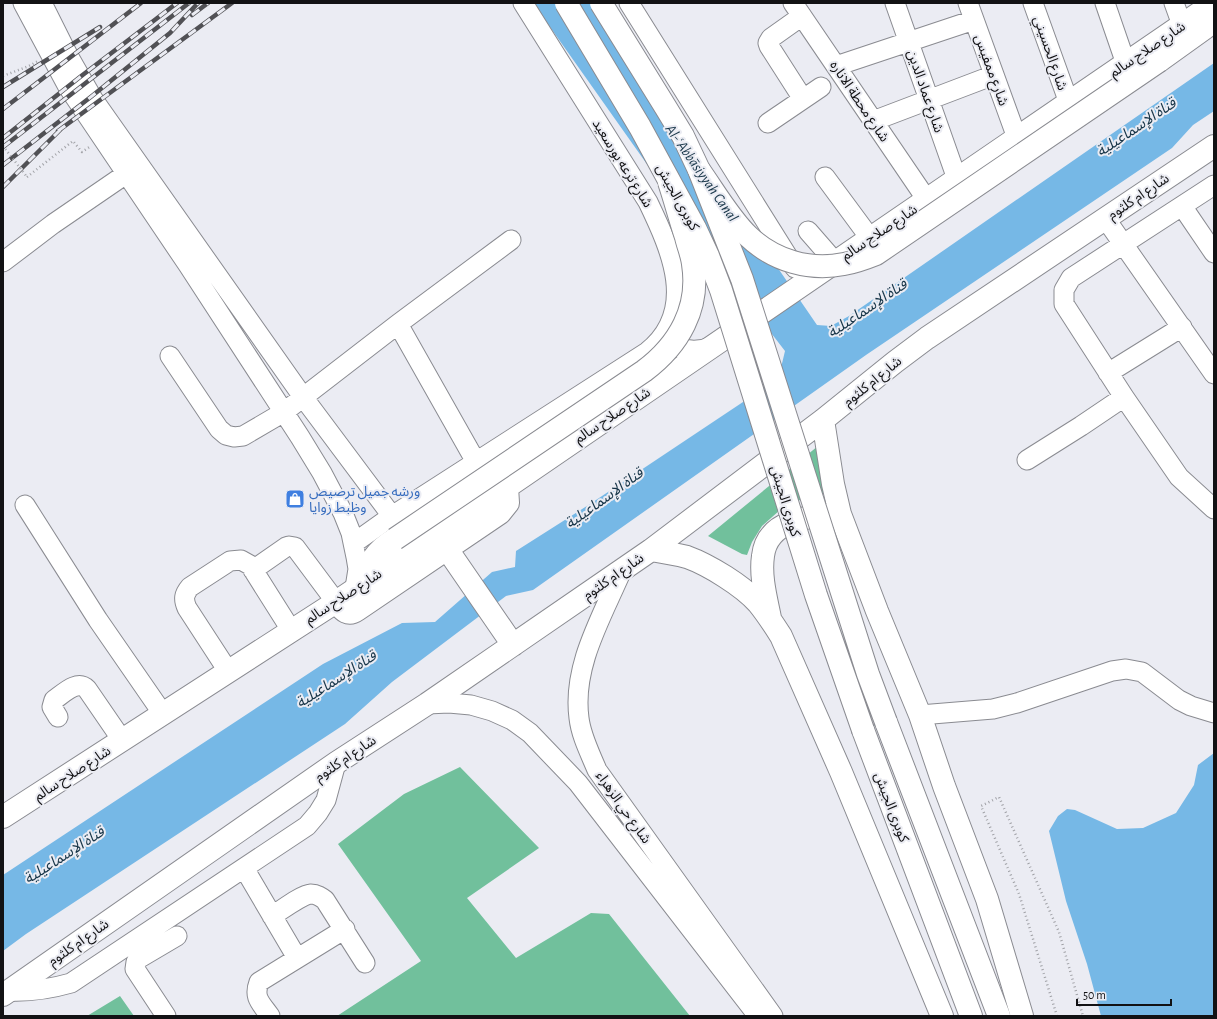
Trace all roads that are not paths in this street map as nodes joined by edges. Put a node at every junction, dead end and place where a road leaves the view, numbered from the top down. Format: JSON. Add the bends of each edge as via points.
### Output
{"nodes":[{"id":1,"x":23,"y":3,"type":"edge"},
{"id":2,"x":42,"y":3,"type":"edge"},
{"id":3,"x":522,"y":3,"type":"edge"},
{"id":4,"x":566,"y":3,"type":"edge"},
{"id":5,"x":601,"y":3,"type":"edge"},
{"id":6,"x":629,"y":3,"type":"edge"},
{"id":7,"x":895,"y":3,"type":"edge"},
{"id":8,"x":1033,"y":3,"type":"edge"},
{"id":9,"x":1105,"y":3,"type":"edge"},
{"id":10,"x":1174,"y":3,"type":"edge"},
{"id":11,"x":1214,"y":3,"type":"edge"},
{"id":12,"x":801,"y":8,"type":"edge"},
{"id":13,"x":971,"y":11,"type":"edge"},
{"id":14,"x":1214,"y":20,"type":"edge"},
{"id":15,"x":1182,"y":25,"type":"junction"},
{"id":16,"x":909,"y":42,"type":"junction"},
{"id":17,"x":1126,"y":64,"type":"junction"},
{"id":18,"x":836,"y":66,"type":"junction"},
{"id":19,"x":994,"y":75,"type":"junction"},
{"id":20,"x":821,"y":87,"type":"dead end"},
{"id":21,"x":803,"y":99,"type":"junction"},
{"id":22,"x":929,"y":100,"type":"junction"},
{"id":23,"x":1068,"y":103,"type":"junction"},
{"id":24,"x":873,"y":121,"type":"junction"},
{"id":25,"x":768,"y":124,"type":"dead end"},
{"id":26,"x":1017,"y":138,"type":"junction"},
{"id":27,"x":1214,"y":146,"type":"edge"},
{"id":28,"x":699,"y":170,"type":"junction"},
{"id":29,"x":126,"y":174,"type":"junction"},
{"id":30,"x":825,"y":177,"type":"dead end"},
{"id":31,"x":957,"y":179,"type":"junction"},
{"id":32,"x":670,"y":182,"type":"junction"},
{"id":33,"x":1214,"y":185,"type":"edge"},
{"id":34,"x":927,"y":200,"type":"junction"},
{"id":35,"x":1182,"y":206,"type":"junction"},
{"id":36,"x":1105,"y":218,"type":"junction"},
{"id":37,"x":168,"y":221,"type":"junction"},
{"id":38,"x":808,"y":231,"type":"dead end"},
{"id":39,"x":870,"y":238,"type":"junction"},
{"id":40,"x":511,"y":240,"type":"dead end"},
{"id":41,"x":1123,"y":243,"type":"junction"},
{"id":42,"x":1214,"y":253,"type":"edge"},
{"id":43,"x":3,"y":262,"type":"edge"},
{"id":44,"x":835,"y":262,"type":"junction"},
{"id":45,"x":805,"y":283,"type":"junction"},
{"id":46,"x":398,"y":324,"type":"junction"},
{"id":47,"x":1182,"y":327,"type":"junction"},
{"id":48,"x":663,"y":337,"type":"junction"},
{"id":49,"x":713,"y":346,"type":"junction"},
{"id":50,"x":170,"y":356,"type":"dead end"},
{"id":51,"x":1211,"y":362,"type":"edge"},
{"id":52,"x":1108,"y":373,"type":"junction"},
{"id":53,"x":303,"y":397,"type":"junction"},
{"id":54,"x":1124,"y":397,"type":"junction"},
{"id":55,"x":284,"y":412,"type":"junction"},
{"id":56,"x":823,"y":420,"type":"junction"},
{"id":57,"x":1027,"y":460,"type":"dead end"},
{"id":58,"x":476,"y":462,"type":"junction"},
{"id":59,"x":507,"y":487,"type":"junction"},
{"id":60,"x":25,"y":504,"type":"dead end"},
{"id":61,"x":1214,"y":509,"type":"edge"},
{"id":62,"x":840,"y":514,"type":"junction"},
{"id":63,"x":392,"y":516,"type":"junction"},
{"id":64,"x":354,"y":543,"type":"junction"},
{"id":65,"x":651,"y":550,"type":"junction"},
{"id":66,"x":452,"y":556,"type":"junction"},
{"id":67,"x":253,"y":570,"type":"junction"},
{"id":68,"x":622,"y":570,"type":"junction"},
{"id":69,"x":357,"y":587,"type":"junction"},
{"id":70,"x":336,"y":602,"type":"junction"},
{"id":71,"x":770,"y":618,"type":"junction"},
{"id":72,"x":291,"y":630,"type":"junction"},
{"id":73,"x":513,"y":645,"type":"junction"},
{"id":74,"x":228,"y":671,"type":"junction"},
{"id":75,"x":427,"y":704,"type":"junction"},
{"id":76,"x":1214,"y":713,"type":"edge"},
{"id":77,"x":163,"y":714,"type":"junction"},
{"id":78,"x":920,"y":715,"type":"junction"},
{"id":79,"x":58,"y":717,"type":"dead end"},
{"id":80,"x":122,"y":740,"type":"junction"},
{"id":81,"x":336,"y":763,"type":"junction"},
{"id":82,"x":596,"y":770,"type":"junction"},
{"id":83,"x":578,"y":783,"type":"junction"},
{"id":84,"x":3,"y":817,"type":"edge"},
{"id":85,"x":244,"y":868,"type":"junction"},
{"id":86,"x":272,"y":916,"type":"junction"},
{"id":87,"x":344,"y":929,"type":"junction"},
{"id":88,"x":177,"y":936,"type":"dead end"},
{"id":89,"x":131,"y":954,"type":"junction"},
{"id":90,"x":297,"y":958,"type":"junction"},
{"id":91,"x":365,"y":962,"type":"dead end"},
{"id":92,"x":6,"y":993,"type":"edge"},
{"id":93,"x":166,"y":1016,"type":"edge"},
{"id":94,"x":270,"y":1016,"type":"edge"},
{"id":95,"x":758,"y":1016,"type":"edge"},
{"id":96,"x":773,"y":1016,"type":"edge"},
{"id":97,"x":942,"y":1016,"type":"edge"},
{"id":98,"x":972,"y":1016,"type":"edge"},
{"id":99,"x":999,"y":1016,"type":"edge"},
{"id":100,"x":1022,"y":1016,"type":"edge"}],
"edges":[{"from":1,"to":29,"type":"street","via":[[68,88]]},
{"from":2,"to":37,"type":"street","via":[[69,57]]},
{"from":3,"to":48,"type":"street","name":"شارع ترعه بورسعيد","via":[[648,202],[665,236],[677,277],[677,295],[674,315]]},
{"from":4,"to":32,"type":"main road","name":"كوبرى الجيش","bridge":true},
{"from":5,"to":28,"type":"main road","name":"كوبرى الجيش","bridge":true,"via":[[683,136]]},
{"from":6,"to":45,"type":"street"},
{"from":7,"to":16,"type":"street","name":"شارع عماد الدين"},
{"from":8,"to":23,"type":"street","name":"شارع الحسيني"},
{"from":9,"to":17,"type":"street"},
{"from":10,"to":15,"type":"street"},
{"from":11,"to":15,"type":"main road","name":"شارع صلاح سالم"},
{"from":12,"to":18,"type":"street","name":"شارع محطة الاناره"},
{"from":12,"to":21,"type":"street","via":[[768,43]]},
{"from":13,"to":16,"type":"street"},
{"from":13,"to":19,"type":"street","name":"شارع ممفيس"},
{"from":14,"to":28,"type":"main road","bridge":true,"via":[[1160,61],[876,254],[845,264],[800,264],[772,254],[759,246],[738,225]]},
{"from":15,"to":17,"type":"main road","name":"شارع صلاح سالم"},
{"from":16,"to":18,"type":"street"},
{"from":16,"to":22,"type":"street","name":"شارع عماد الدين"},
{"from":17,"to":23,"type":"main road","name":"شارع صلاح سالم"},
{"from":18,"to":24,"type":"street","name":"شارع محطة الاناره"},
{"from":19,"to":22,"type":"street"},
{"from":19,"to":26,"type":"street","name":"شارع ممفيس"},
{"from":20,"to":21,"type":"street"},
{"from":21,"to":25,"type":"street"},
{"from":22,"to":24,"type":"street"},
{"from":22,"to":31,"type":"street","name":"شارع عماد الدين"},
{"from":23,"to":26,"type":"main road","name":"شارع صلاح سالم"},
{"from":24,"to":34,"type":"street","name":"شارع محطة الاناره"},
{"from":26,"to":31,"type":"main road","name":"شارع صلاح سالم"},
{"from":27,"to":36,"type":"main road","name":"شارع ام كلثوم"},
{"from":28,"to":99,"type":"main road","name":"كوبرى الجيش","bridge":true,"via":[[742,279],[868,674]]},
{"from":29,"to":37,"type":"street"},
{"from":29,"to":43,"type":"street","via":[[52,224]]},
{"from":30,"to":39,"type":"street"},
{"from":31,"to":34,"type":"main road","name":"شارع صلاح سالم"},
{"from":32,"to":69,"type":"main road","bridge":true,"via":[[693,263],[694,281],[690,309],[676,341],[662,358],[644,372],[386,544],[372,558]]},
{"from":32,"to":98,"type":"main road","name":"كوبرى الجيش","bridge":true,"via":[[695,228],[721,290],[816,595],[863,730]]},
{"from":33,"to":35,"type":"street"},
{"from":34,"to":39,"type":"main road","name":"شارع صلاح سالم"},
{"from":35,"to":41,"type":"street"},
{"from":35,"to":42,"type":"street"},
{"from":36,"to":41,"type":"street"},
{"from":36,"to":56,"type":"main road","name":"شارع ام كلثوم","via":[[927,338]]},
{"from":37,"to":53,"type":"street"},
{"from":37,"to":55,"type":"street"},
{"from":38,"to":44,"type":"street"},
{"from":39,"to":44,"type":"main road","name":"شارع صلاح سالم"},
{"from":40,"to":46,"type":"street"},
{"from":41,"to":47,"type":"street"},
{"from":41,"to":52,"type":"street","via":[[1071,278],[1064,290],[1064,304]]},
{"from":44,"to":45,"type":"main road","name":"شارع صلاح سالم"},
{"from":45,"to":49,"type":"main road","name":"شارع صلاح سالم"},
{"from":46,"to":53,"type":"street"},
{"from":46,"to":58,"type":"street"},
{"from":47,"to":51,"type":"street"},
{"from":47,"to":52,"type":"street"},
{"from":48,"to":49,"type":"street","via":[[686,350],[700,350]]},
{"from":48,"to":58,"type":"street","via":[[647,352]]},
{"from":49,"to":59,"type":"main road","name":"شارع صلاح سالم"},
{"from":50,"to":55,"type":"street","via":[[219,429],[226,434],[234,437],[243,436]]},
{"from":52,"to":54,"type":"street"},
{"from":53,"to":55,"type":"street"},
{"from":53,"to":63,"type":"street"},
{"from":54,"to":57,"type":"street"},
{"from":54,"to":61,"type":"street","via":[[1179,477]]},
{"from":55,"to":64,"type":"street","via":[[335,496]]},
{"from":56,"to":62,"type":"main road"},
{"from":56,"to":65,"type":"main road","name":"شارع ام كلثوم"},
{"from":58,"to":63,"type":"street"},
{"from":59,"to":66,"type":"main road","via":[[508,503],[504,510]]},
{"from":59,"to":69,"type":"main road","name":"شارع صلاح سالم"},
{"from":60,"to":77,"type":"street","via":[[98,620]]},
{"from":62,"to":71,"type":"main road","via":[[804,517],[789,522],[776,531],[768,542],[762,563]]},
{"from":62,"to":78,"type":"main road"},
{"from":63,"to":64,"type":"street"},
{"from":64,"to":69,"type":"street","via":[[358,569]]},
{"from":65,"to":68,"type":"main road","name":"شارع ام كلثوم"},
{"from":65,"to":71,"type":"main road","via":[[685,557],[716,571],[744,590]]},
{"from":66,"to":70,"type":"main road","via":[[354,613],[346,612]]},
{"from":66,"to":73,"type":"main road"},
{"from":67,"to":70,"type":"street","via":[[286,547],[295,547]]},
{"from":67,"to":72,"type":"street"},
{"from":67,"to":74,"type":"street","via":[[241,560],[230,560],[190,587],[184,597],[187,608]]},
{"from":68,"to":73,"type":"main road","name":"شارع ام كلثوم"},
{"from":68,"to":82,"type":"street","name":"شارع حي الزهراء","via":[[588,647],[578,682],[579,719]]},
{"from":69,"to":70,"type":"main road","name":"شارع صلاح سالم"},
{"from":70,"to":72,"type":"main road","name":"شارع صلاح سالم"},
{"from":71,"to":97,"type":"main road","via":[[781,636],[838,765]]},
{"from":72,"to":74,"type":"main road","name":"شارع صلاح سالم"},
{"from":73,"to":75,"type":"main road","name":"شارع ام كلثوم"},
{"from":74,"to":77,"type":"main road","name":"شارع صلاح سالم"},
{"from":75,"to":81,"type":"main road","name":"شارع ام كلثوم"},
{"from":75,"to":83,"type":"street","name":"شارع حي الزهراء","via":[[471,705],[512,720],[530,733]]},
{"from":76,"to":78,"type":"street","via":[[1180,700],[1142,672],[1126,669],[1112,671],[1017,703],[993,708]]},
{"from":77,"to":80,"type":"main road","name":"شارع صلاح سالم"},
{"from":78,"to":100,"type":"main road","via":[[987,899]]},
{"from":79,"to":80,"type":"street","via":[[52,707],[54,700],[75,686],[82,685]]},
{"from":80,"to":84,"type":"main road","name":"شارع صلاح سالم"},
{"from":81,"to":85,"type":"street","via":[[326,800],[318,814],[306,826]]},
{"from":81,"to":92,"type":"main road","name":"شارع ام كلثوم"},
{"from":82,"to":83,"type":"street"},
{"from":82,"to":96,"type":"street","name":"شارع حي الزهراء"},
{"from":83,"to":95,"type":"street","name":"شارع حي الزهراء"},
{"from":85,"to":86,"type":"street"},
{"from":85,"to":89,"type":"street"},
{"from":86,"to":87,"type":"street","via":[[305,896],[316,895],[325,900]]},
{"from":86,"to":90,"type":"street"},
{"from":87,"to":90,"type":"street"},
{"from":87,"to":91,"type":"street"},
{"from":88,"to":89,"type":"street","via":[[138,959]]},
{"from":89,"to":92,"type":"street","via":[[71,983],[51,989]]},
{"from":89,"to":93,"type":"street","via":[[135,969]]},
{"from":90,"to":94,"type":"street","via":[[259,982],[256,995]]}]}
